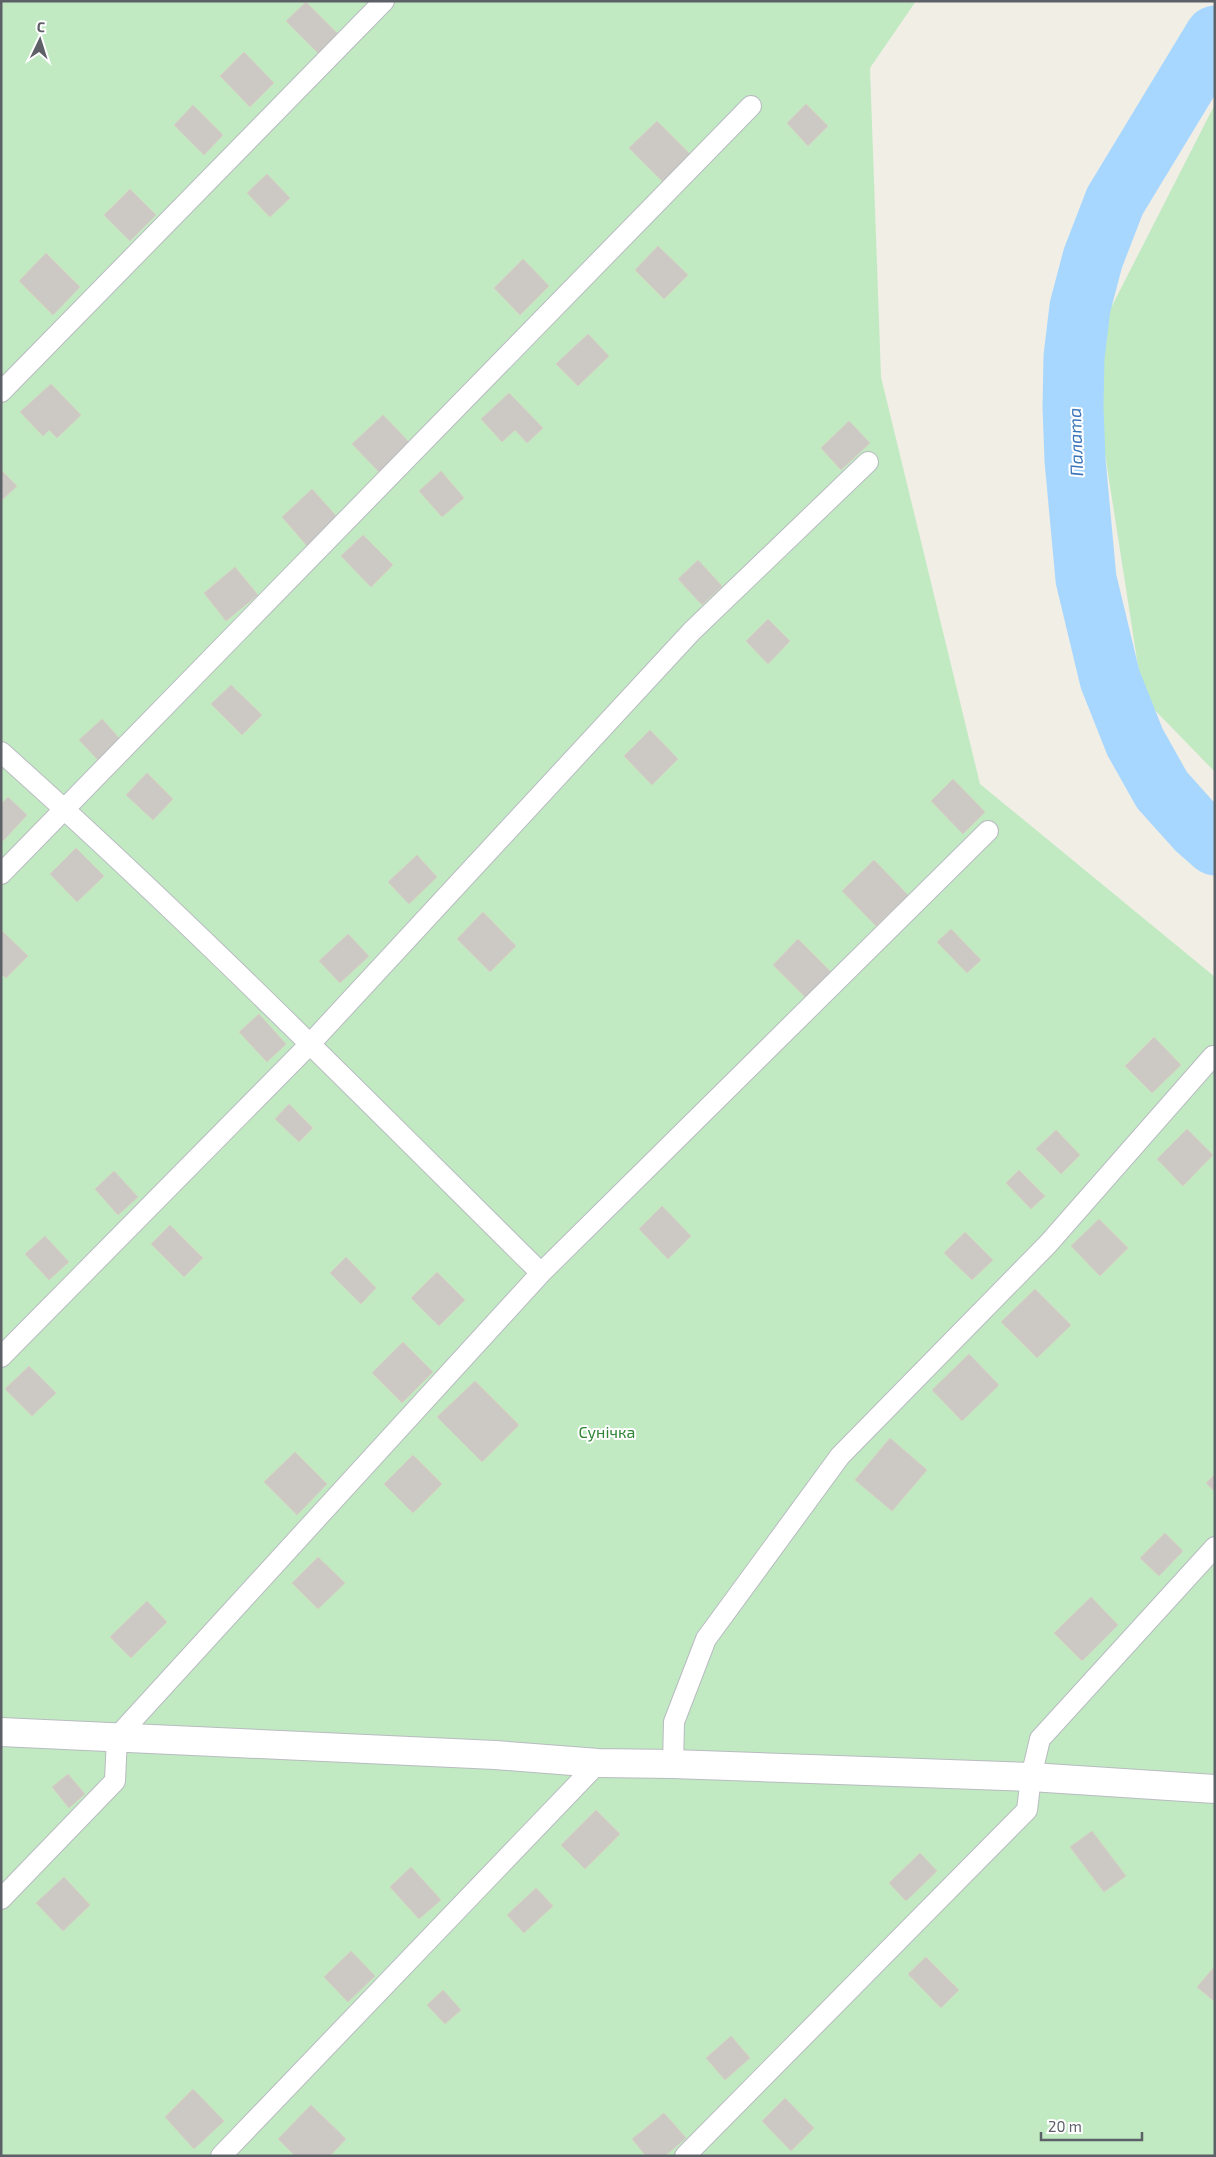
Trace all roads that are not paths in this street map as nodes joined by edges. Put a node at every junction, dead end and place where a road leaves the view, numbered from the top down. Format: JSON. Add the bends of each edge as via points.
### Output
{"nodes":[{"id":1,"x":384,"y":1,"type":"edge"},
{"id":2,"x":751,"y":106,"type":"dead end"},
{"id":3,"x":1,"y":392,"type":"edge"},
{"id":4,"x":868,"y":462,"type":"dead end"},
{"id":5,"x":1,"y":752,"type":"edge"},
{"id":6,"x":65,"y":809,"type":"junction"},
{"id":7,"x":988,"y":831,"type":"dead end"},
{"id":8,"x":1,"y":874,"type":"edge"},
{"id":9,"x":310,"y":1044,"type":"junction"},
{"id":10,"x":1213,"y":1056,"type":"dead end"},
{"id":11,"x":541,"y":1273,"type":"junction"},
{"id":12,"x":1,"y":1357,"type":"edge"},
{"id":13,"x":1215,"y":1547,"type":"edge"},
{"id":14,"x":1,"y":1732,"type":"edge"},
{"id":15,"x":117,"y":1737,"type":"junction"},
{"id":16,"x":598,"y":1763,"type":"junction"},
{"id":17,"x":674,"y":1764,"type":"junction"},
{"id":18,"x":1030,"y":1777,"type":"junction"},
{"id":19,"x":1215,"y":1789,"type":"edge"},
{"id":20,"x":1,"y":1899,"type":"edge"},
{"id":21,"x":221,"y":2156,"type":"edge"},
{"id":22,"x":685,"y":2156,"type":"edge"}],
"edges":[{"from":1,"to":3,"type":"lane"},
{"from":2,"to":6,"type":"lane"},
{"from":4,"to":9,"type":"lane","via":[[692,631]]},
{"from":5,"to":6,"type":"lane"},
{"from":6,"to":8,"type":"lane"},
{"from":6,"to":9,"type":"lane"},
{"from":7,"to":11,"type":"lane"},
{"from":9,"to":11,"type":"lane"},
{"from":9,"to":12,"type":"lane"},
{"from":10,"to":17,"type":"lane","via":[[1048,1244],[840,1456],[706,1639],[674,1722]]},
{"from":11,"to":15,"type":"lane"},
{"from":13,"to":18,"type":"lane","via":[[1040,1739]]},
{"from":14,"to":15,"type":"street"},
{"from":15,"to":16,"type":"street"},
{"from":15,"to":20,"type":"lane","via":[[115,1780]]},
{"from":16,"to":17,"type":"street"},
{"from":16,"to":21,"type":"lane"},
{"from":17,"to":18,"type":"street"},
{"from":18,"to":19,"type":"street"},
{"from":18,"to":22,"type":"lane","via":[[1027,1810]]}]}
